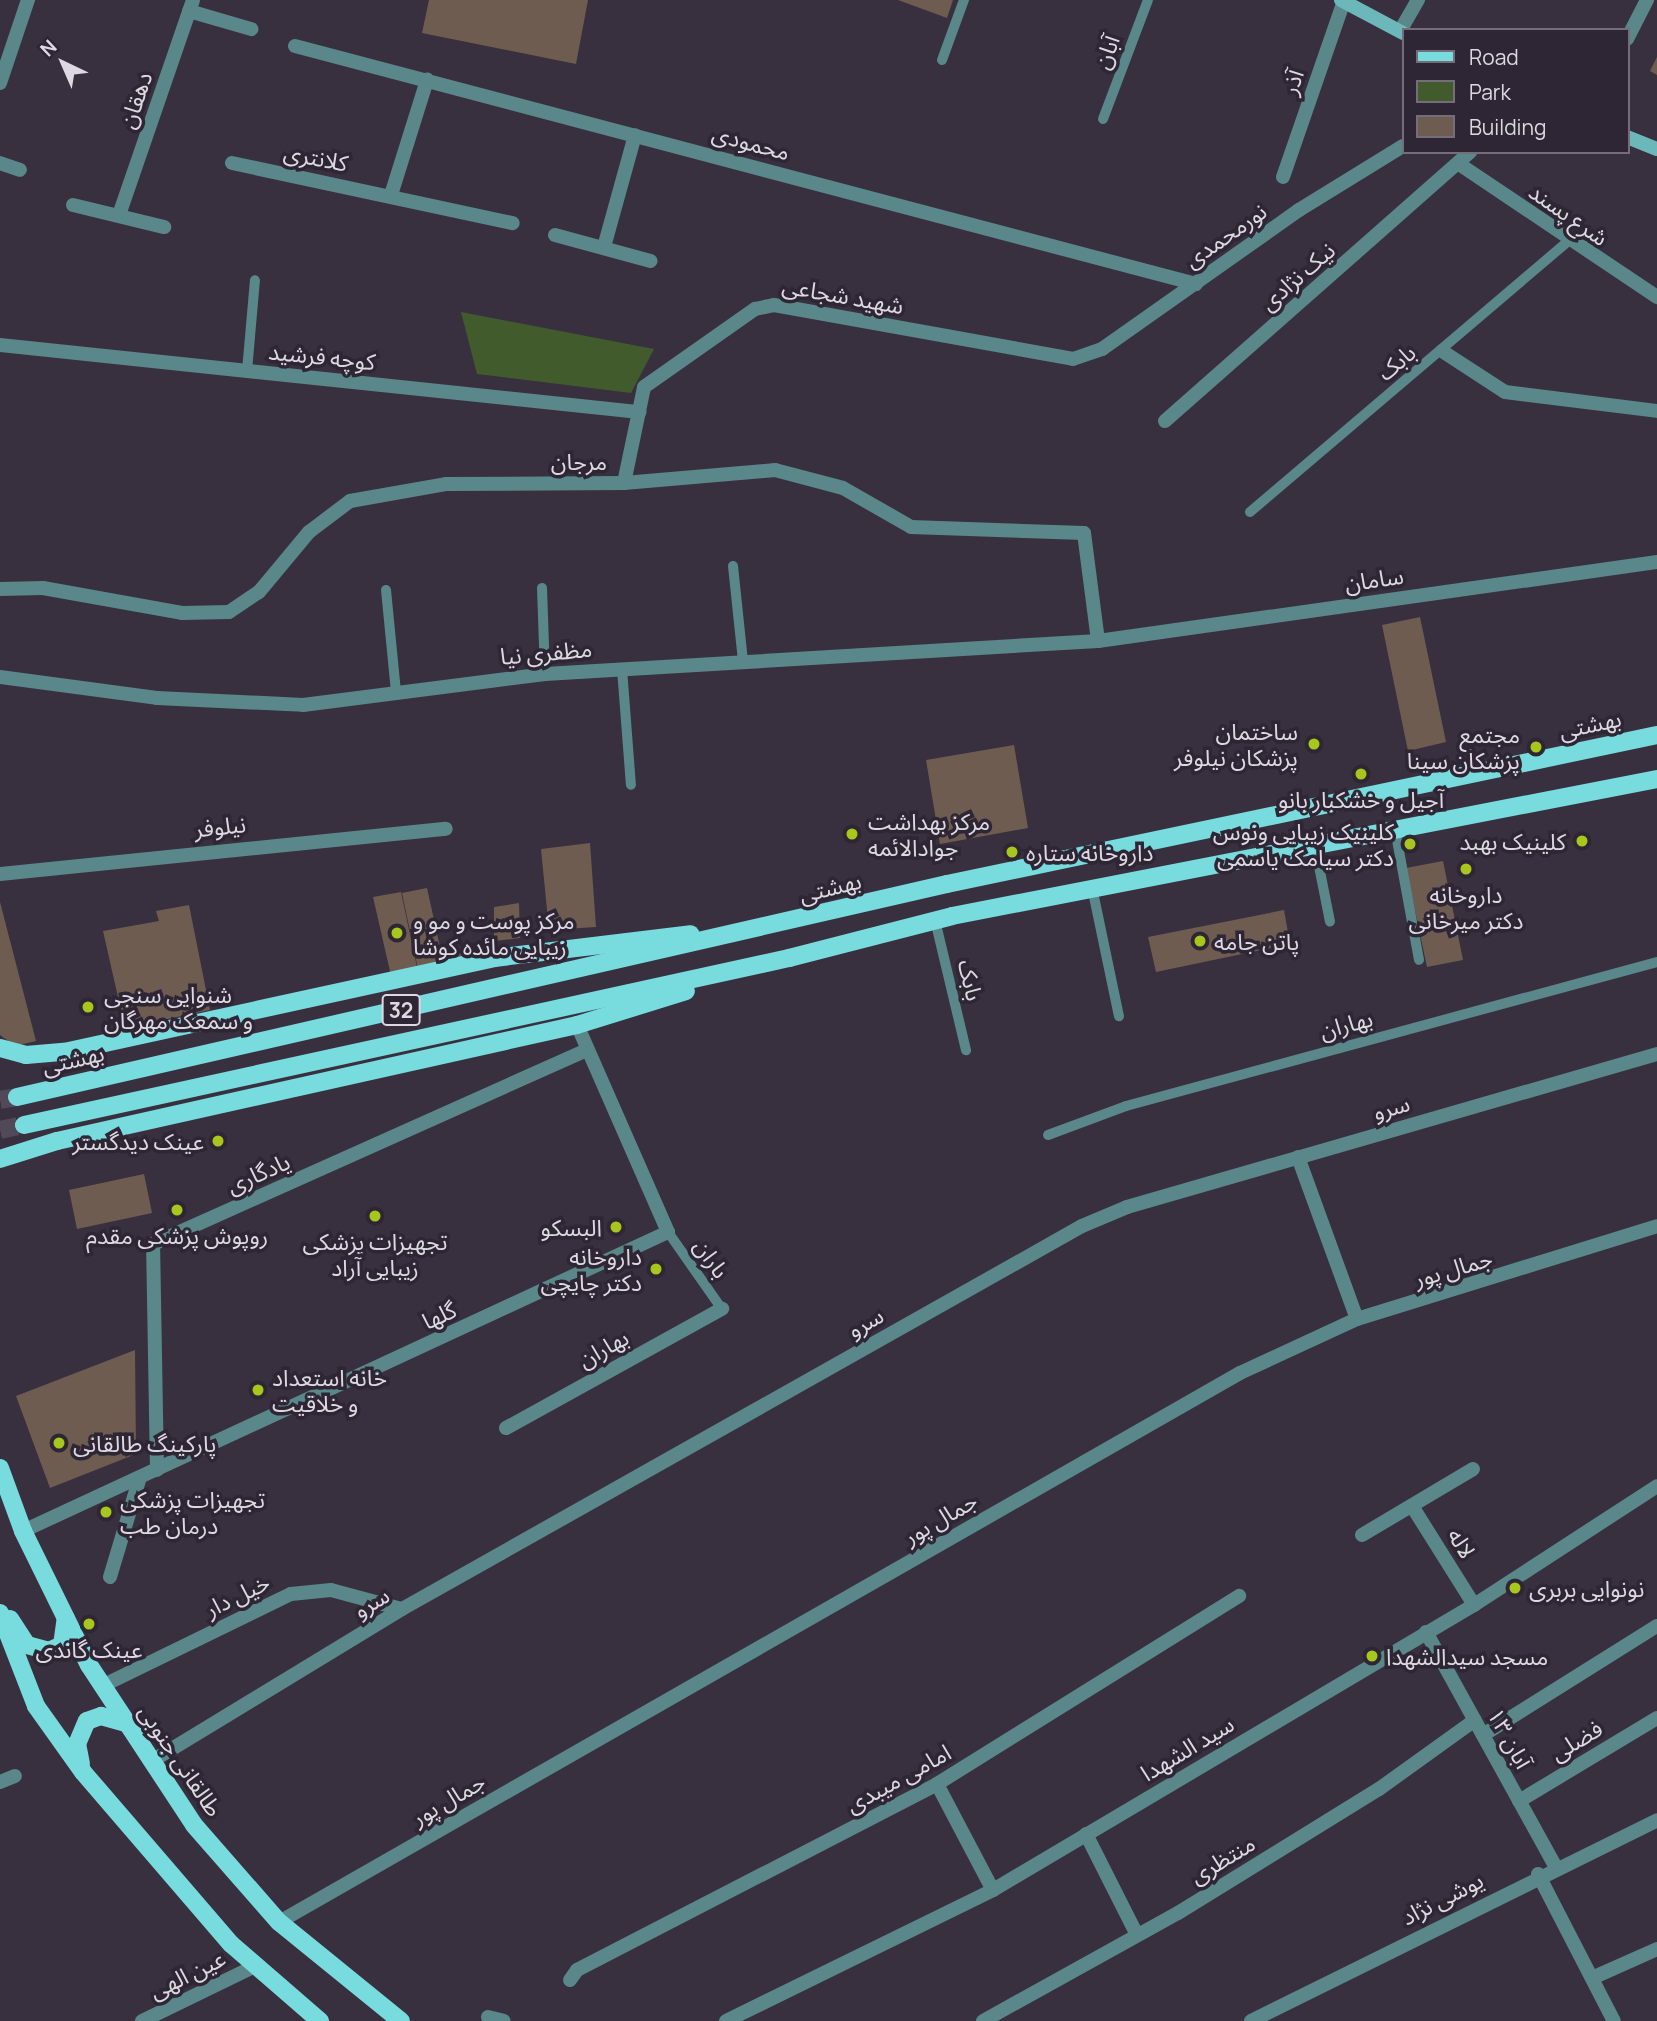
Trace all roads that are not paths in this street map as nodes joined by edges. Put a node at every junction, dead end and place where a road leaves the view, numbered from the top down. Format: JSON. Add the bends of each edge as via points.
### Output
{"nodes":[{"id":1,"x":28,"y":0,"type":"edge"},
{"id":2,"x":964,"y":0,"type":"edge"},
{"id":3,"x":1148,"y":0,"type":"edge"},
{"id":4,"x":1418,"y":0,"type":"edge"},
{"id":5,"x":1647,"y":0,"type":"edge"},
{"id":6,"x":1343,"y":1,"type":"edge"},
{"id":7,"x":191,"y":6,"type":"edge"},
{"id":8,"x":1404,"y":28,"type":"edge"},
{"id":9,"x":251,"y":29,"type":"dead end"},
{"id":10,"x":1402,"y":32,"type":"edge"},
{"id":11,"x":1629,"y":35,"type":"edge"},
{"id":12,"x":295,"y":46,"type":"dead end"},
{"id":13,"x":942,"y":60,"type":"dead end"},
{"id":14,"x":427,"y":80,"type":"junction"},
{"id":15,"x":0,"y":83,"type":"edge"},
{"id":16,"x":1103,"y":119,"type":"dead end"},
{"id":17,"x":635,"y":135,"type":"junction"},
{"id":18,"x":1629,"y":138,"type":"edge"},
{"id":19,"x":1402,"y":147,"type":"edge"},
{"id":20,"x":1657,"y":149,"type":"edge"},
{"id":21,"x":1468,"y":154,"type":"edge"},
{"id":22,"x":0,"y":163,"type":"edge"},
{"id":23,"x":232,"y":163,"type":"dead end"},
{"id":24,"x":1458,"y":164,"type":"junction"},
{"id":25,"x":20,"y":170,"type":"dead end"},
{"id":26,"x":1283,"y":177,"type":"dead end"},
{"id":27,"x":391,"y":195,"type":"junction"},
{"id":28,"x":73,"y":205,"type":"dead end"},
{"id":29,"x":120,"y":215,"type":"junction"},
{"id":30,"x":513,"y":223,"type":"dead end"},
{"id":31,"x":164,"y":227,"type":"dead end"},
{"id":32,"x":555,"y":235,"type":"dead end"},
{"id":33,"x":1567,"y":242,"type":"junction"},
{"id":34,"x":604,"y":247,"type":"junction"},
{"id":35,"x":651,"y":261,"type":"dead end"},
{"id":36,"x":255,"y":280,"type":"dead end"},
{"id":37,"x":1196,"y":284,"type":"junction"},
{"id":38,"x":1657,"y":297,"type":"edge"},
{"id":39,"x":0,"y":345,"type":"edge"},
{"id":40,"x":1442,"y":351,"type":"junction"},
{"id":41,"x":1073,"y":359,"type":"joint"},
{"id":42,"x":247,"y":371,"type":"junction"},
{"id":43,"x":1657,"y":411,"type":"edge"},
{"id":44,"x":639,"y":412,"type":"junction"},
{"id":45,"x":1166,"y":421,"type":"dead end"},
{"id":46,"x":624,"y":483,"type":"junction"},
{"id":47,"x":1250,"y":512,"type":"dead end"},
{"id":48,"x":1657,"y":562,"type":"edge"},
{"id":49,"x":733,"y":566,"type":"dead end"},
{"id":50,"x":542,"y":588,"type":"dead end"},
{"id":51,"x":0,"y":589,"type":"edge"},
{"id":52,"x":386,"y":590,"type":"dead end"},
{"id":53,"x":1098,"y":640,"type":"junction"},
{"id":54,"x":743,"y":661,"type":"junction"},
{"id":55,"x":622,"y":669,"type":"junction"},
{"id":56,"x":545,"y":674,"type":"junction"},
{"id":57,"x":0,"y":677,"type":"edge"},
{"id":58,"x":396,"y":692,"type":"junction"},
{"id":59,"x":1657,"y":734,"type":"edge"},
{"id":60,"x":1657,"y":779,"type":"edge"},
{"id":61,"x":631,"y":785,"type":"dead end"},
{"id":62,"x":446,"y":829,"type":"dead end"},
{"id":63,"x":1395,"y":829,"type":"junction"},
{"id":64,"x":1315,"y":846,"type":"junction"},
{"id":65,"x":0,"y":874,"type":"edge"},
{"id":66,"x":1093,"y":892,"type":"junction"},
{"id":67,"x":935,"y":920,"type":"junction"},
{"id":68,"x":1330,"y":922,"type":"dead end"},
{"id":69,"x":785,"y":923,"type":"junction"},
{"id":70,"x":789,"y":958,"type":"junction"},
{"id":71,"x":1419,"y":960,"type":"dead end"},
{"id":72,"x":1657,"y":962,"type":"edge"},
{"id":73,"x":1119,"y":1016,"type":"dead end"},
{"id":74,"x":577,"y":1026,"type":"junction"},
{"id":75,"x":0,"y":1048,"type":"edge"},
{"id":76,"x":966,"y":1050,"type":"dead end"},
{"id":77,"x":587,"y":1051,"type":"junction"},
{"id":78,"x":1657,"y":1054,"type":"edge"},
{"id":79,"x":17,"y":1097,"type":"tunnel mouth"},
{"id":80,"x":24,"y":1125,"type":"tunnel mouth"},
{"id":81,"x":1048,"y":1135,"type":"dead end"},
{"id":82,"x":1298,"y":1157,"type":"junction"},
{"id":83,"x":0,"y":1159,"type":"edge"},
{"id":84,"x":1657,"y":1226,"type":"edge"},
{"id":85,"x":668,"y":1231,"type":"junction"},
{"id":86,"x":722,"y":1309,"type":"joint"},
{"id":87,"x":1357,"y":1319,"type":"junction"},
{"id":88,"x":506,"y":1427,"type":"dead end"},
{"id":89,"x":0,"y":1468,"type":"edge"},
{"id":90,"x":1473,"y":1469,"type":"dead end"},
{"id":91,"x":157,"y":1470,"type":"junction"},
{"id":92,"x":140,"y":1477,"type":"junction"},
{"id":93,"x":1657,"y":1486,"type":"edge"},
{"id":94,"x":1412,"y":1506,"type":"junction"},
{"id":95,"x":23,"y":1531,"type":"junction"},
{"id":96,"x":1362,"y":1535,"type":"dead end"},
{"id":97,"x":110,"y":1577,"type":"dead end"},
{"id":98,"x":1239,"y":1596,"type":"dead end"},
{"id":99,"x":0,"y":1600,"type":"edge"},
{"id":100,"x":1474,"y":1605,"type":"junction"},
{"id":101,"x":402,"y":1609,"type":"junction"},
{"id":102,"x":0,"y":1612,"type":"edge"},
{"id":103,"x":66,"y":1618,"type":"junction"},
{"id":104,"x":1657,"y":1626,"type":"edge"},
{"id":105,"x":1426,"y":1632,"type":"junction"},
{"id":106,"x":102,"y":1686,"type":"junction"},
{"id":107,"x":1657,"y":1718,"type":"edge"},
{"id":108,"x":1475,"y":1720,"type":"junction"},
{"id":109,"x":126,"y":1723,"type":"junction"},
{"id":110,"x":1483,"y":1735,"type":"junction"},
{"id":111,"x":152,"y":1761,"type":"junction"},
{"id":112,"x":83,"y":1772,"type":"junction"},
{"id":113,"x":15,"y":1776,"type":"dead end"},
{"id":114,"x":0,"y":1782,"type":"edge"},
{"id":115,"x":937,"y":1784,"type":"junction"},
{"id":116,"x":1519,"y":1801,"type":"junction"},
{"id":117,"x":1657,"y":1821,"type":"edge"},
{"id":118,"x":1086,"y":1834,"type":"junction"},
{"id":119,"x":1555,"y":1866,"type":"junction"},
{"id":120,"x":1538,"y":1874,"type":"junction"},
{"id":121,"x":993,"y":1890,"type":"junction"},
{"id":122,"x":279,"y":1922,"type":"junction"},
{"id":123,"x":1138,"y":1936,"type":"junction"},
{"id":124,"x":1657,"y":1949,"type":"edge"},
{"id":125,"x":253,"y":1967,"type":"junction"},
{"id":126,"x":1592,"y":1978,"type":"junction"},
{"id":127,"x":570,"y":1980,"type":"dead end"},
{"id":128,"x":142,"y":2021,"type":"edge"},
{"id":129,"x":320,"y":2021,"type":"edge"},
{"id":130,"x":401,"y":2021,"type":"edge"},
{"id":131,"x":726,"y":2021,"type":"edge"},
{"id":132,"x":983,"y":2021,"type":"edge"},
{"id":133,"x":1251,"y":2021,"type":"edge"},
{"id":134,"x":1614,"y":2021,"type":"edge"}],
"edges":[{"from":1,"to":15,"type":"street"},
{"from":2,"to":13,"type":"lane"},
{"from":3,"to":16,"type":"lane","name":"آبان"},
{"from":4,"to":8,"type":"street"},
{"from":5,"to":11,"type":"street"},
{"from":6,"to":10,"type":"main road"},
{"from":6,"to":26,"type":"street","name":"آذر"},
{"from":7,"to":9,"type":"street"},
{"from":7,"to":29,"type":"street","name":"دهقان"},
{"from":12,"to":14,"type":"street","name":"محمودی"},
{"from":14,"to":17,"type":"street","name":"محمودی"},
{"from":14,"to":27,"type":"street"},
{"from":17,"to":34,"type":"street"},
{"from":17,"to":37,"type":"street","name":"محمودی"},
{"from":18,"to":20,"type":"main road"},
{"from":19,"to":37,"type":"street","name":"نورمحمدی"},
{"from":21,"to":24,"type":"street","name":"نیک نژادی"},
{"from":22,"to":25,"type":"street"},
{"from":23,"to":27,"type":"street","name":"کلانتری"},
{"from":24,"to":33,"type":"street","name":"شرع پسند"},
{"from":24,"to":45,"type":"street","name":"نیک نژادی"},
{"from":27,"to":30,"type":"street","name":"کلانتری"},
{"from":28,"to":29,"type":"street"},
{"from":29,"to":31,"type":"street"},
{"from":32,"to":34,"type":"street"},
{"from":33,"to":38,"type":"street","name":"شرع پسند"},
{"from":33,"to":40,"type":"lane","name":"بابک"},
{"from":34,"to":35,"type":"street"},
{"from":36,"to":42,"type":"lane"},
{"from":37,"to":41,"type":"street","name":"نورمحمدی","via":[[1102,349]]},
{"from":39,"to":42,"type":"street","name":"كوچه فرشيد"},
{"from":40,"to":43,"type":"street","via":[[1504,392]]},
{"from":40,"to":47,"type":"lane","name":"بابک"},
{"from":41,"to":44,"type":"street","name":"شهید شجاعی","via":[[774,305],[755,309],[672,364],[644,387]]},
{"from":42,"to":44,"type":"street","name":"كوچه فرشيد"},
{"from":44,"to":46,"type":"street","name":"شهید شجاعی"},
{"from":46,"to":51,"type":"street","name":"مرجان","via":[[446,484],[350,501],[309,532],[259,592],[229,612],[181,613],[43,588]]},
{"from":46,"to":53,"type":"street","name":"مرجان","via":[[775,470],[844,488],[911,527],[1084,533]]},
{"from":48,"to":53,"type":"street","name":"سامان"},
{"from":49,"to":54,"type":"lane"},
{"from":50,"to":56,"type":"lane"},
{"from":52,"to":58,"type":"lane"},
{"from":53,"to":54,"type":"street","name":"مظفری نیا"},
{"from":54,"to":55,"type":"street","name":"مظفری نیا"},
{"from":55,"to":56,"type":"street","name":"مظفری نیا"},
{"from":55,"to":61,"type":"lane"},
{"from":56,"to":58,"type":"street","name":"مظفری نیا"},
{"from":57,"to":58,"type":"street","name":"مظفری نیا","via":[[157,698],[303,705]]},
{"from":59,"to":69,"type":"main road","name":"بهشتى","number":"32"},
{"from":60,"to":63,"type":"main road","number":"32"},
{"from":62,"to":65,"type":"street","name":"نیلوفر"},
{"from":63,"to":64,"type":"main road","number":"32"},
{"from":63,"to":71,"type":"lane"},
{"from":64,"to":66,"type":"main road","number":"32"},
{"from":64,"to":68,"type":"lane"},
{"from":66,"to":67,"type":"main road","number":"32"},
{"from":66,"to":73,"type":"lane"},
{"from":67,"to":70,"type":"main road","number":"32"},
{"from":67,"to":76,"type":"lane","name":"بابک"},
{"from":69,"to":75,"type":"main road","via":[[494,958],[64,1052],[26,1055]]},
{"from":69,"to":79,"type":"main road","name":"بهشتى","number":"32"},
{"from":70,"to":74,"type":"main road"},
{"from":70,"to":80,"type":"main road","number":"32"},
{"from":72,"to":81,"type":"lane","name":"بهاران","via":[[1126,1107]]},
{"from":74,"to":77,"type":"street"},
{"from":74,"to":83,"type":"main road","via":[[57,1141]]},
{"from":77,"to":85,"type":"street"},
{"from":77,"to":91,"type":"street","name":"یادگاری","via":[[153,1244]]},
{"from":78,"to":82,"type":"street","name":"سرو"},
{"from":82,"to":87,"type":"street"},
{"from":82,"to":101,"type":"street","name":"سرو","via":[[1082,1226]]},
{"from":84,"to":87,"type":"street","name":"جمال پور"},
{"from":85,"to":86,"type":"lane","name":"باران"},
{"from":85,"to":91,"type":"street","name":"گلها"},
{"from":86,"to":88,"type":"street","name":"بهاران"},
{"from":87,"to":122,"type":"street","name":"جمال پور","via":[[1240,1373]]},
{"from":89,"to":95,"type":"main road","name":"طالقانی جنوبی"},
{"from":90,"to":94,"type":"street"},
{"from":91,"to":92,"type":"street","name":"گلها"},
{"from":92,"to":95,"type":"street","name":"گلها"},
{"from":92,"to":97,"type":"street"},
{"from":93,"to":100,"type":"street","name":"سید الشهدا"},
{"from":94,"to":96,"type":"street"},
{"from":94,"to":100,"type":"street","name":"لاله"},
{"from":95,"to":103,"type":"main road","name":"طالقانی جنوبی"},
{"from":98,"to":115,"type":"street","name":"امامی میبدی"},
{"from":99,"to":103,"type":"main road","via":[[36,1651],[62,1645]]},
{"from":100,"to":105,"type":"street","name":"سید الشهدا"},
{"from":101,"to":106,"type":"street","name":"خیل دار","via":[[331,1590],[291,1594]]},
{"from":101,"to":111,"type":"street","name":"سرو"},
{"from":102,"to":112,"type":"main road","via":[[36,1706]]},
{"from":103,"to":106,"type":"main road","name":"طالقانی جنوبی"},
{"from":104,"to":110,"type":"street"},
{"from":105,"to":108,"type":"street","name":"۱۳ آبان"},
{"from":105,"to":118,"type":"street","name":"سید الشهدا"},
{"from":106,"to":109,"type":"main road","name":"طالقانی جنوبی"},
{"from":107,"to":116,"type":"street","name":"فضلی"},
{"from":108,"to":110,"type":"street","name":"۱۳ آبان"},
{"from":108,"to":123,"type":"street","name":"منتظری","via":[[1379,1789]]},
{"from":109,"to":111,"type":"main road","name":"طالقانی جنوبی"},
{"from":109,"to":112,"type":"main road","via":[[101,1716],[87,1721],[77,1744]]},
{"from":110,"to":116,"type":"street","name":"۱۳ آبان"},
{"from":111,"to":122,"type":"main road","name":"طالقانی جنوبی","via":[[194,1825]]},
{"from":112,"to":125,"type":"main road"},
{"from":113,"to":114,"type":"street"},
{"from":115,"to":121,"type":"street"},
{"from":115,"to":127,"type":"street","name":"امامی میبدی","via":[[576,1969]]},
{"from":116,"to":119,"type":"street","name":"۱۳ آبان"},
{"from":117,"to":119,"type":"street","name":"یوشی نژاد"},
{"from":118,"to":121,"type":"street","name":"سید الشهدا"},
{"from":118,"to":123,"type":"street"},
{"from":119,"to":120,"type":"street","name":"یوشی نژاد"},
{"from":120,"to":126,"type":"street"},
{"from":120,"to":133,"type":"street","name":"یوشی نژاد"},
{"from":121,"to":131,"type":"street","name":"سید الشهدا"},
{"from":122,"to":130,"type":"main road","name":"طالقانی جنوبی"},
{"from":123,"to":132,"type":"street","name":"منتظری"},
{"from":124,"to":126,"type":"street"},
{"from":125,"to":128,"type":"street","name":"عین الهی"},
{"from":125,"to":129,"type":"main road"},
{"from":126,"to":134,"type":"street"}]}
